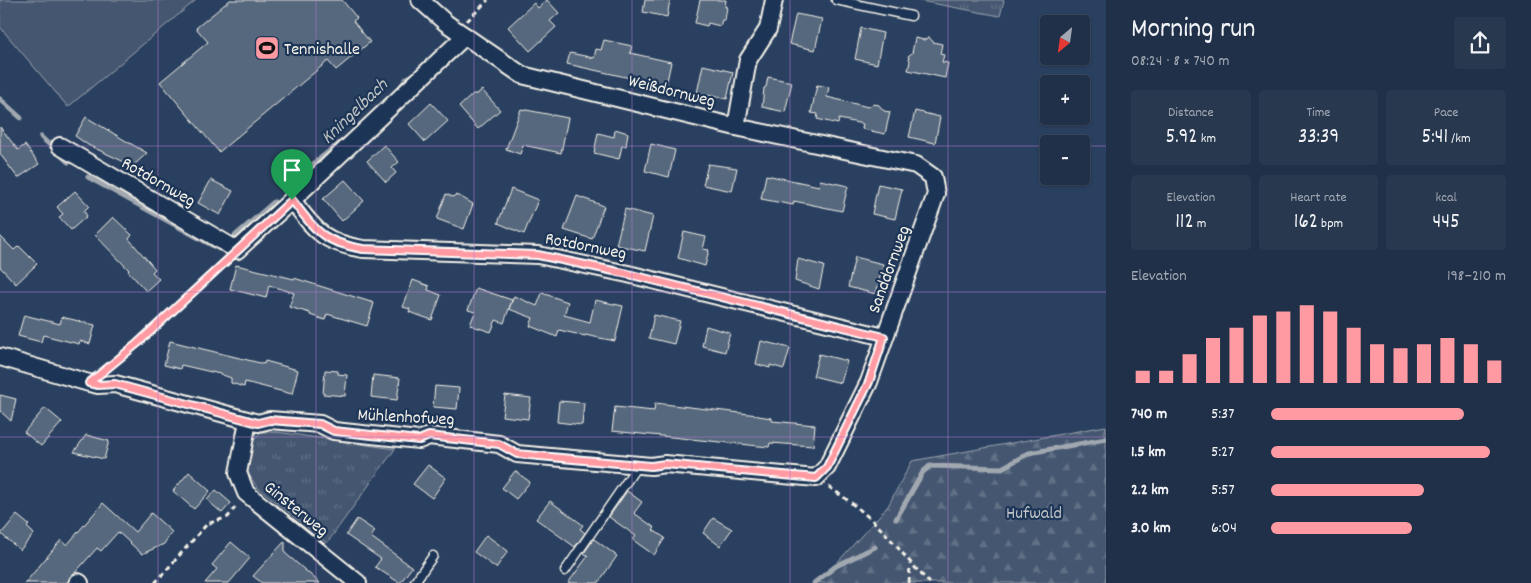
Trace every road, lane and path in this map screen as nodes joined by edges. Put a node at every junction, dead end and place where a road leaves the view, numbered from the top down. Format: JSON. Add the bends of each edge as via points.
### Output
{"nodes":[{"id":1,"x":420,"y":0,"type":"edge"},
{"id":2,"x":488,"y":0,"type":"edge"},
{"id":3,"x":774,"y":0,"type":"edge"},
{"id":4,"x":836,"y":0,"type":"edge"},
{"id":5,"x":912,"y":16,"type":"dead end"},
{"id":6,"x":461,"y":34,"type":"junction"},
{"id":7,"x":736,"y":127,"type":"junction"},
{"id":8,"x":60,"y":146,"type":"dead end"},
{"id":9,"x":932,"y":178,"type":"joint"},
{"id":10,"x":292,"y":200,"type":"junction"},
{"id":11,"x":237,"y":250,"type":"junction"},
{"id":12,"x":884,"y":337,"type":"junction"},
{"id":13,"x":0,"y":357,"type":"edge"},
{"id":14,"x":89,"y":383,"type":"junction"},
{"id":15,"x":248,"y":421,"type":"junction"},
{"id":16,"x":638,"y":465,"type":"junction"},
{"id":17,"x":816,"y":478,"type":"junction"},
{"id":18,"x":246,"y":493,"type":"junction"},
{"id":19,"x":433,"y":556,"type":"dead end"},
{"id":20,"x":910,"y":564,"type":"junction"},
{"id":21,"x":564,"y":571,"type":"dead end"},
{"id":22,"x":155,"y":583,"type":"edge"},
{"id":23,"x":358,"y":583,"type":"edge"},
{"id":24,"x":414,"y":583,"type":"edge"},
{"id":25,"x":909,"y":583,"type":"edge"},
{"id":26,"x":930,"y":583,"type":"edge"}],
"edges":[{"from":1,"to":6,"type":"street","name":"Weißdornweg"},
{"from":2,"to":6,"type":"path"},
{"from":3,"to":7,"type":"street","via":[[768,29],[748,60]]},
{"from":4,"to":5,"type":"lane"},
{"from":6,"to":7,"type":"street","name":"Weißdornweg","via":[[522,75]]},
{"from":6,"to":10,"type":"street"},
{"from":7,"to":9,"type":"street","name":"Weißdornweg","via":[[916,165]]},
{"from":8,"to":11,"type":"street","name":"Rotdornweg"},
{"from":9,"to":12,"type":"street","name":"Sanddornweg","via":[[936,194]]},
{"from":10,"to":11,"type":"street"},
{"from":10,"to":12,"type":"street","name":"Rotdornweg","via":[[312,226],[342,246],[538,255]]},
{"from":11,"to":14,"type":"path","via":[[138,343]]},
{"from":12,"to":17,"type":"street","name":"Sanddornweg","via":[[869,382],[827,467]]},
{"from":13,"to":14,"type":"street","name":"Mühlenhofweg"},
{"from":14,"to":15,"type":"street","name":"Mühlenhofweg","via":[[115,384]]},
{"from":15,"to":16,"type":"street","name":"Mühlenhofweg","via":[[320,424],[334,431],[419,440],[429,436],[499,444],[517,454]]},
{"from":15,"to":18,"type":"street","name":"Ginsterweg","via":[[238,473]]},
{"from":16,"to":17,"type":"street","name":"Mühlenhofweg","via":[[665,464]]},
{"from":16,"to":21,"type":"lane"},
{"from":17,"to":20,"type":"path","via":[[883,531]]},
{"from":18,"to":22,"type":"path","via":[[228,516],[207,524]]},
{"from":18,"to":23,"type":"street","name":"Ginsterweg"},
{"from":19,"to":24,"type":"lane"},
{"from":20,"to":25,"type":"path"},
{"from":20,"to":26,"type":"path"}]}
